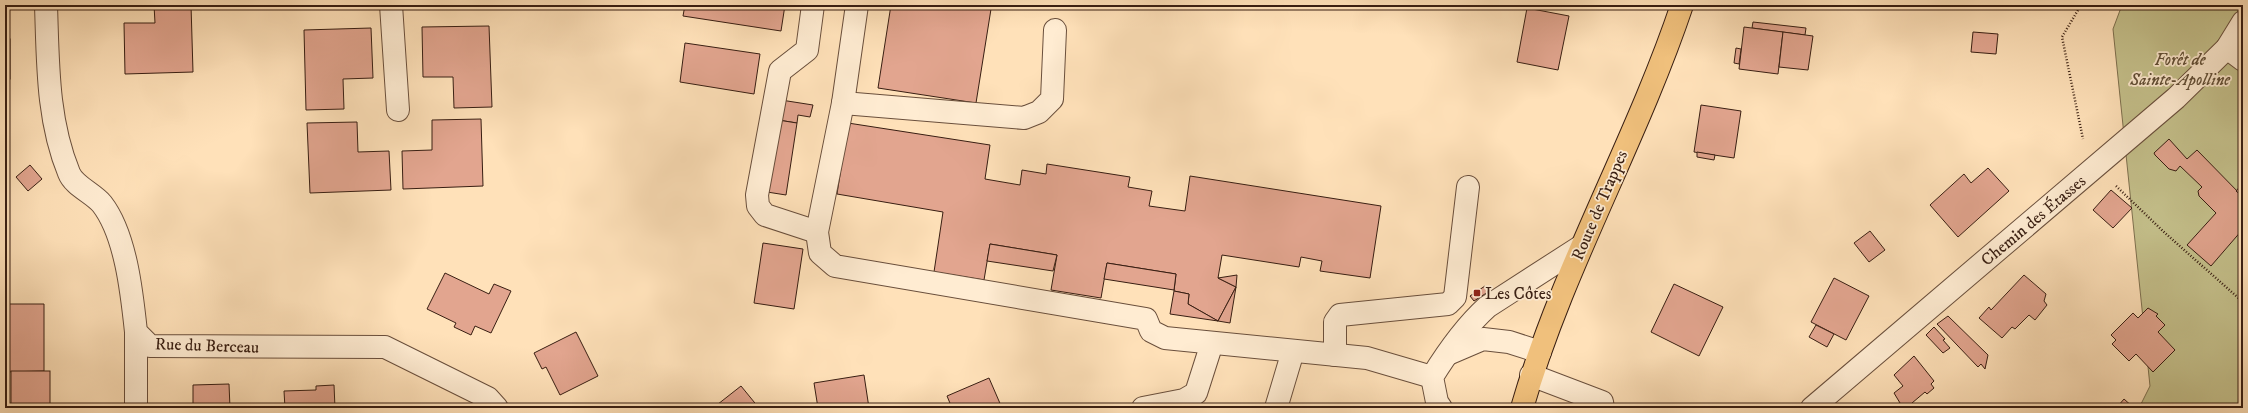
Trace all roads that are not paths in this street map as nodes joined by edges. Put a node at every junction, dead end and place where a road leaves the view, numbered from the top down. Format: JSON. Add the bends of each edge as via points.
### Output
{"nodes":[{"id":1,"x":46,"y":5,"type":"edge"},
{"id":2,"x":391,"y":5,"type":"edge"},
{"id":3,"x":813,"y":5,"type":"edge"},
{"id":4,"x":857,"y":5,"type":"edge"},
{"id":5,"x":1682,"y":5,"type":"edge"},
{"id":6,"x":2243,"y":22,"type":"edge"},
{"id":7,"x":1055,"y":30,"type":"dead end"},
{"id":8,"x":2235,"y":54,"type":"edge"},
{"id":9,"x":843,"y":103,"type":"junction"},
{"id":10,"x":398,"y":110,"type":"dead end"},
{"id":11,"x":1468,"y":187,"type":"dead end"},
{"id":12,"x":817,"y":232,"type":"junction"},
{"id":13,"x":1580,"y":247,"type":"junction"},
{"id":14,"x":136,"y":332,"type":"junction"},
{"id":15,"x":1212,"y":343,"type":"junction"},
{"id":16,"x":1293,"y":351,"type":"junction"},
{"id":17,"x":1540,"y":352,"type":"junction"},
{"id":18,"x":1335,"y":355,"type":"junction"},
{"id":19,"x":1445,"y":355,"type":"junction"},
{"id":20,"x":1531,"y":375,"type":"junction"},
{"id":21,"x":1432,"y":377,"type":"junction"},
{"id":22,"x":1438,"y":406,"type":"edge"},
{"id":23,"x":136,"y":408,"type":"edge"},
{"id":24,"x":497,"y":408,"type":"edge"},
{"id":25,"x":1143,"y":408,"type":"edge"},
{"id":26,"x":1276,"y":408,"type":"edge"},
{"id":27,"x":1522,"y":408,"type":"edge"},
{"id":28,"x":1603,"y":408,"type":"edge"},
{"id":29,"x":1812,"y":408,"type":"edge"}],
"edges":[{"from":1,"to":14,"type":"street","name":"Rue du Berceau","via":[[48,79],[56,136],[70,175],[102,204],[120,238],[132,296]]},
{"from":2,"to":10,"type":"street"},
{"from":3,"to":12,"type":"street","via":[[807,50],[780,71],[757,195],[758,206],[765,215]]},
{"from":4,"to":9,"type":"street"},
{"from":5,"to":13,"type":"main road","name":"Route de Trappes","via":[[1667,51]]},
{"from":6,"to":8,"type":"street","name":"Chemin des Étasses"},
{"from":7,"to":9,"type":"street","via":[[1052,99],[1039,112],[1024,118]]},
{"from":8,"to":29,"type":"street","name":"Chemin des Étasses","via":[[2176,98]]},
{"from":9,"to":12,"type":"street"},
{"from":11,"to":18,"type":"street","via":[[1455,297],[1448,304],[1340,315],[1335,322]]},
{"from":12,"to":15,"type":"street","via":[[820,253],[835,266],[1146,319],[1152,331],[1165,338]]},
{"from":13,"to":17,"type":"main road","name":"Route de Trappes"},
{"from":13,"to":19,"type":"street","via":[[1487,307]]},
{"from":14,"to":23,"type":"street"},
{"from":14,"to":24,"type":"street","name":"Rue du Berceau","via":[[150,346],[385,347],[488,398]]},
{"from":15,"to":16,"type":"street"},
{"from":15,"to":25,"type":"street","via":[[1196,393],[1184,400]]},
{"from":16,"to":18,"type":"street"},
{"from":16,"to":26,"type":"street"},
{"from":17,"to":19,"type":"street","via":[[1509,342],[1483,339]]},
{"from":17,"to":20,"type":"main road","name":"Route de Trappes"},
{"from":18,"to":21,"type":"street","via":[[1367,358]]},
{"from":19,"to":21,"type":"street"},
{"from":20,"to":27,"type":"main road","name":"Route de Trappes"},
{"from":20,"to":28,"type":"street","via":[[1602,402]]},
{"from":21,"to":22,"type":"street"}]}
